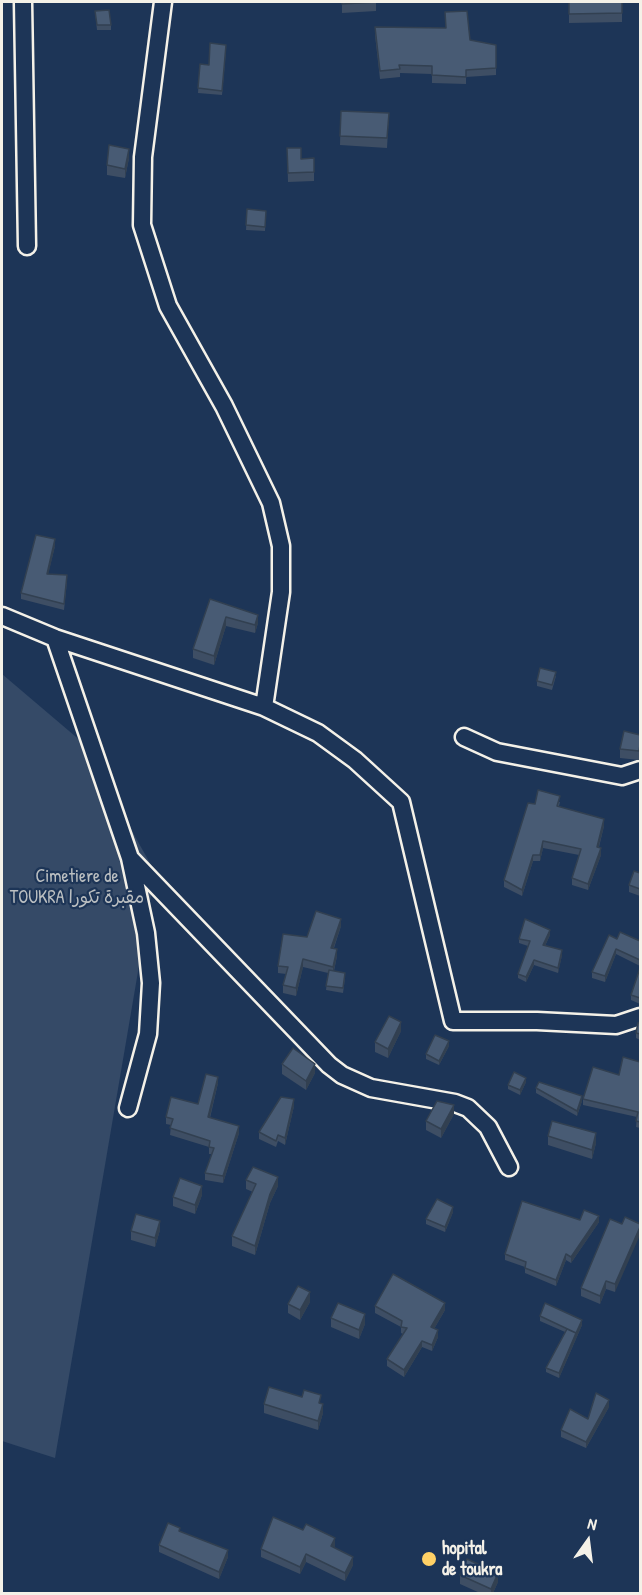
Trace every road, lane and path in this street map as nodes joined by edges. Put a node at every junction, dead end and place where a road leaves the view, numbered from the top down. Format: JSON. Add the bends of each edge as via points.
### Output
{"nodes":[{"id":1,"x":23,"y":2,"type":"edge"},
{"id":2,"x":163,"y":2,"type":"edge"},
{"id":3,"x":27,"y":246,"type":"dead end"},
{"id":4,"x":2,"y":616,"type":"edge"},
{"id":5,"x":55,"y":638,"type":"junction"},
{"id":6,"x":264,"y":706,"type":"junction"},
{"id":7,"x":464,"y":737,"type":"dead end"},
{"id":8,"x":640,"y":770,"type":"edge"},
{"id":9,"x":130,"y":858,"type":"junction"},
{"id":10,"x":640,"y":1017,"type":"edge"},
{"id":11,"x":128,"y":1108,"type":"dead end"},
{"id":12,"x":509,"y":1167,"type":"dead end"}],
"edges":[{"from":1,"to":3,"type":"street"},
{"from":2,"to":6,"type":"street","via":[[143,157],[142,225],[168,306],[224,406],[271,503],[281,546],[281,592]]},
{"from":4,"to":5,"type":"street"},
{"from":5,"to":6,"type":"street"},
{"from":5,"to":9,"type":"street"},
{"from":6,"to":10,"type":"street","via":[[318,733],[356,760],[401,802],[453,1021],[616,1025]]},
{"from":7,"to":8,"type":"street","via":[[497,752],[622,776]]},
{"from":9,"to":11,"type":"street","via":[[146,933],[151,983],[146,1043]]},
{"from":9,"to":12,"type":"street","via":[[329,1065],[371,1088],[468,1108],[488,1127]]}]}
